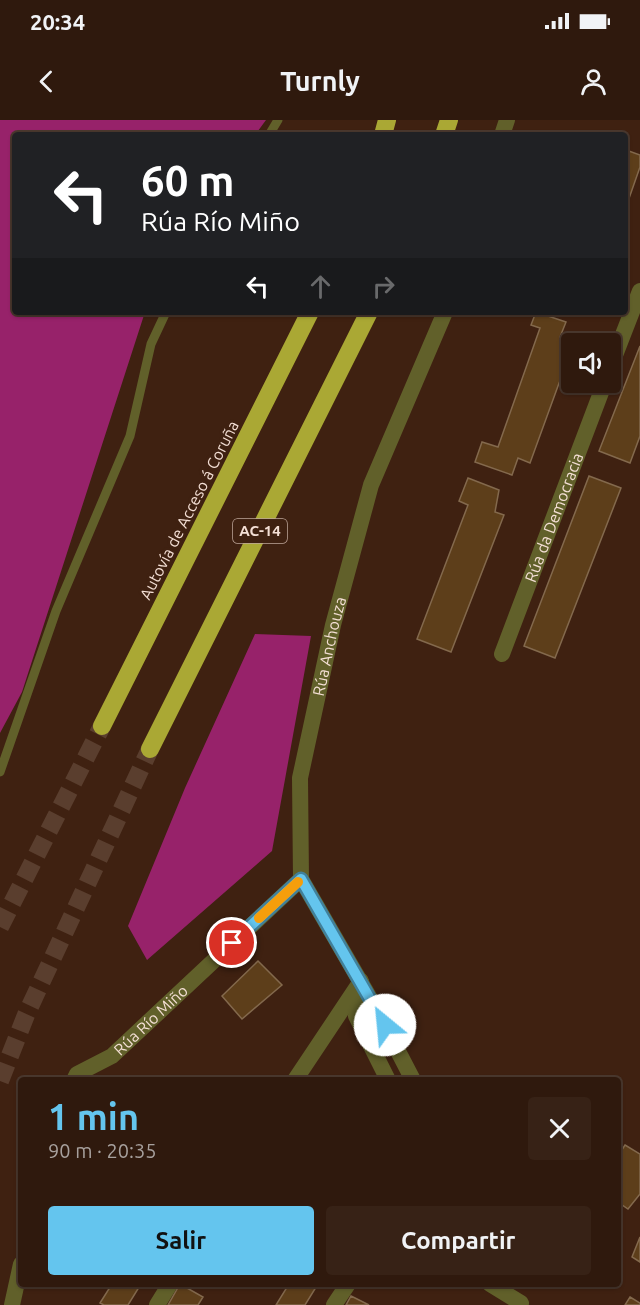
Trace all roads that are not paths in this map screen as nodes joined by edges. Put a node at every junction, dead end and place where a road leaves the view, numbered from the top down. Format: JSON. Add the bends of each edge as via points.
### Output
{"nodes":[{"id":1,"x":640,"y":291,"type":"edge"},
{"id":2,"x":165,"y":315,"type":"edge"},
{"id":3,"x":308,"y":315,"type":"edge"},
{"id":4,"x":367,"y":315,"type":"edge"},
{"id":5,"x":444,"y":315,"type":"edge"},
{"id":6,"x":621,"y":340,"type":"edge"},
{"id":7,"x":601,"y":393,"type":"edge"},
{"id":8,"x":502,"y":654,"type":"dead end"},
{"id":9,"x":102,"y":726,"type":"tunnel mouth"},
{"id":10,"x":150,"y":749,"type":"tunnel mouth"},
{"id":11,"x":0,"y":772,"type":"edge"},
{"id":12,"x":301,"y":879,"type":"junction"},
{"id":13,"x":361,"y":981,"type":"junction"},
{"id":14,"x":76,"y":1077,"type":"edge"},
{"id":15,"x":297,"y":1077,"type":"edge"},
{"id":16,"x":386,"y":1077,"type":"edge"},
{"id":17,"x":411,"y":1077,"type":"edge"},
{"id":18,"x":18,"y":1278,"type":"edge"},
{"id":19,"x":168,"y":1287,"type":"edge"},
{"id":20,"x":346,"y":1287,"type":"edge"},
{"id":21,"x":495,"y":1287,"type":"edge"},
{"id":22,"x":516,"y":1287,"type":"edge"},
{"id":23,"x":521,"y":1304,"type":"edge"},
{"id":24,"x":12,"y":1305,"type":"edge"},
{"id":25,"x":157,"y":1305,"type":"edge"},
{"id":26,"x":334,"y":1305,"type":"edge"}],
"edges":[{"from":1,"to":6,"type":"street"},
{"from":2,"to":11,"type":"lane","via":[[151,344],[130,436],[56,611]]},
{"from":3,"to":9,"type":"highway","name":"Autovía de Acceso á Coruña","number":"AC-14"},
{"from":4,"to":10,"type":"highway","number":"AC-14"},
{"from":5,"to":12,"type":"street","name":"Rúa Anchouza","via":[[371,485],[333,625],[300,778]]},
{"from":7,"to":8,"type":"street","name":"Rúa da Democracia"},
{"from":12,"to":13,"type":"street","name":"Rúa Anchouza"},
{"from":12,"to":14,"type":"street","name":"Rúa Río Miño","via":[[112,1056]]},
{"from":13,"to":15,"type":"street"},
{"from":13,"to":16,"type":"street","via":[[356,1016]]},
{"from":13,"to":17,"type":"street","name":"Rúa Anchouza"},
{"from":18,"to":24,"type":"street"},
{"from":19,"to":25,"type":"street"},
{"from":20,"to":26,"type":"street"},
{"from":21,"to":23,"type":"street"},
{"from":22,"to":23,"type":"street"}]}
